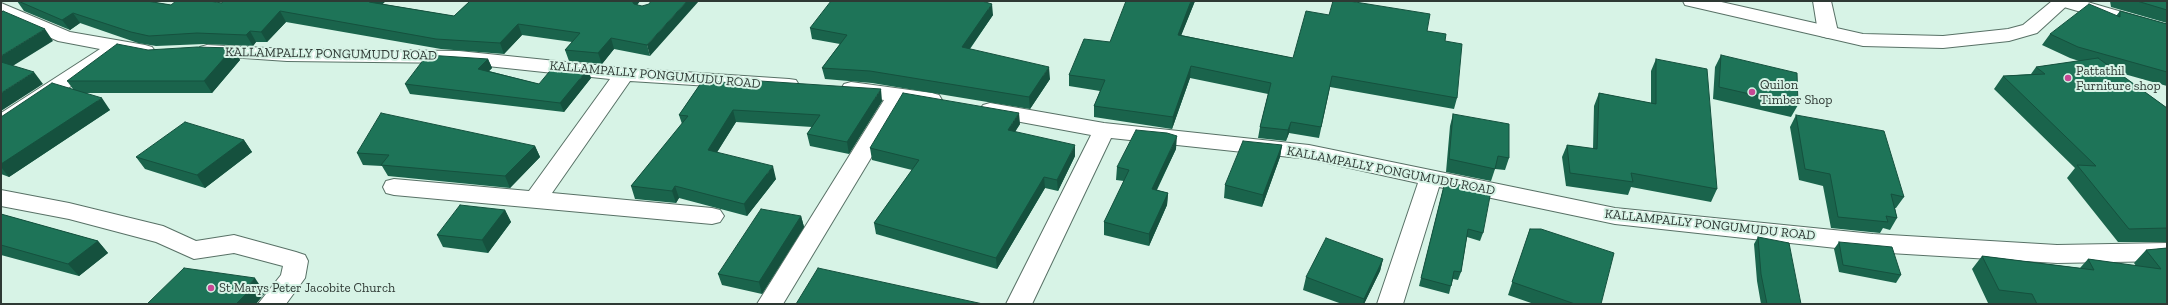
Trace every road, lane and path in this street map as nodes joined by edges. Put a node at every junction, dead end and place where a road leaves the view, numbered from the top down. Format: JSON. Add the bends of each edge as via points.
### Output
{"nodes":[{"id":1,"x":1822,"y":1,"type":"edge"},
{"id":2,"x":2064,"y":1,"type":"edge"},
{"id":3,"x":1704,"y":2,"type":"edge"},
{"id":4,"x":1,"y":9,"type":"edge"},
{"id":5,"x":2167,"y":31,"type":"edge"},
{"id":6,"x":1828,"y":32,"type":"junction"},
{"id":7,"x":118,"y":46,"type":"junction"},
{"id":8,"x":188,"y":52,"type":"edge"},
{"id":9,"x":164,"y":53,"type":"edge"},
{"id":10,"x":624,"y":74,"type":"junction"},
{"id":11,"x":810,"y":86,"type":"edge"},
{"id":12,"x":834,"y":88,"type":"edge"},
{"id":13,"x":898,"y":95,"type":"junction"},
{"id":14,"x":1,"y":123,"type":"edge"},
{"id":15,"x":1104,"y":130,"type":"junction"},
{"id":16,"x":1432,"y":178,"type":"junction"},
{"id":17,"x":394,"y":187,"type":"dead end"},
{"id":18,"x":1,"y":198,"type":"edge"},
{"id":19,"x":536,"y":199,"type":"junction"},
{"id":20,"x":712,"y":216,"type":"dead end"},
{"id":21,"x":2167,"y":252,"type":"edge"},
{"id":22,"x":271,"y":304,"type":"edge"},
{"id":23,"x":770,"y":304,"type":"edge"},
{"id":24,"x":1019,"y":304,"type":"edge"},
{"id":25,"x":1390,"y":304,"type":"edge"}],
"edges":[{"from":1,"to":6,"type":"street"},
{"from":2,"to":5,"type":"street"},
{"from":2,"to":6,"type":"street","via":[[2030,29],[2009,35],[1943,42],[1863,40]]},
{"from":3,"to":6,"type":"street"},
{"from":4,"to":7,"type":"street","via":[[65,37]]},
{"from":7,"to":9,"type":"street","via":[[156,54]]},
{"from":7,"to":14,"type":"street"},
{"from":8,"to":10,"type":"street","name":"KALLAMPALLY PONGUMUDU ROAD","via":[[287,56],[459,57]]},
{"from":10,"to":11,"type":"street","name":"KALLAMPALLY PONGUMUDU ROAD"},
{"from":10,"to":19,"type":"street"},
{"from":12,"to":13,"type":"street","name":"KALLAMPALLY PONGUMUDU ROAD"},
{"from":13,"to":15,"type":"street","name":"KALLAMPALLY PONGUMUDU ROAD"},
{"from":13,"to":23,"type":"street"},
{"from":15,"to":16,"type":"street","name":"KALLAMPALLY PONGUMUDU ROAD","via":[[1308,152]]},
{"from":15,"to":24,"type":"street"},
{"from":16,"to":21,"type":"street","name":"KALLAMPALLY PONGUMUDU ROAD","via":[[1615,216],[1873,243],[2058,254]]},
{"from":16,"to":25,"type":"street"},
{"from":17,"to":19,"type":"street"},
{"from":18,"to":22,"type":"street","via":[[69,211],[163,235],[194,250],[234,244],[296,262],[293,278]]},
{"from":19,"to":20,"type":"street"}]}
